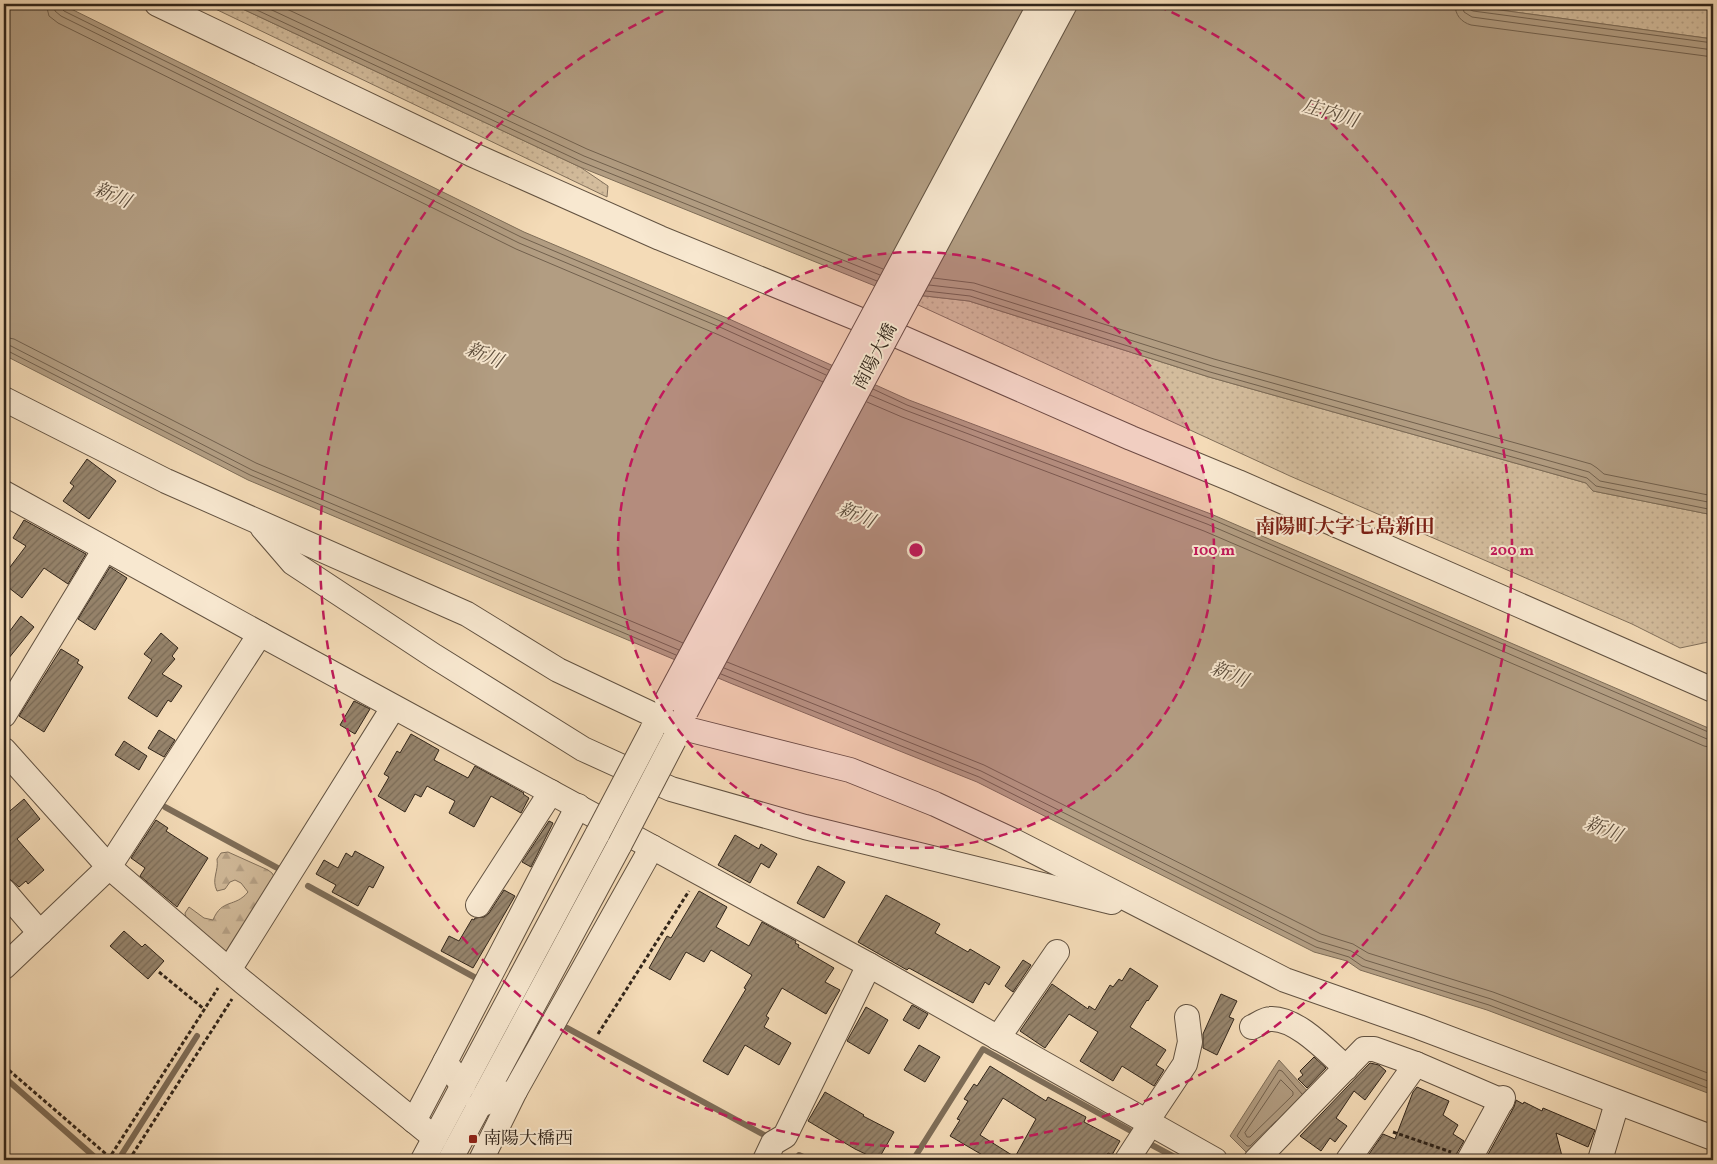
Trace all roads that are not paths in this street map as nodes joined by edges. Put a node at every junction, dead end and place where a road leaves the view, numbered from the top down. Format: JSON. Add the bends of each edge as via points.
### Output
{"nodes":[{"id":1,"x":157,"y":4,"type":"edge"},
{"id":2,"x":1040,"y":4,"type":"edge"},
{"id":3,"x":1065,"y":4,"type":"edge"},
{"id":4,"x":4,"y":399,"type":"edge"},
{"id":5,"x":4,"y":493,"type":"edge"},
{"id":6,"x":256,"y":521,"type":"junction"},
{"id":7,"x":106,"y":549,"type":"junction"},
{"id":8,"x":260,"y":634,"type":"junction"},
{"id":9,"x":1713,"y":690,"type":"edge"},
{"id":10,"x":393,"y":708,"type":"junction"},
{"id":11,"x":4,"y":715,"type":"edge"},
{"id":12,"x":670,"y":721,"type":"junction"},
{"id":13,"x":4,"y":750,"type":"edge"},
{"id":14,"x":552,"y":792,"type":"junction"},
{"id":15,"x":578,"y":806,"type":"junction"},
{"id":16,"x":652,"y":847,"type":"junction"},
{"id":17,"x":109,"y":867,"type":"junction"},
{"id":18,"x":4,"y":891,"type":"edge"},
{"id":19,"x":478,"y":905,"type":"dead end"},
{"id":20,"x":1150,"y":911,"type":"junction"},
{"id":21,"x":40,"y":933,"type":"junction"},
{"id":22,"x":1057,"y":952,"type":"dead end"},
{"id":23,"x":869,"y":966,"type":"junction"},
{"id":24,"x":4,"y":967,"type":"edge"},
{"id":25,"x":236,"y":976,"type":"junction"},
{"id":26,"x":1187,"y":1017,"type":"dead end"},
{"id":27,"x":1252,"y":1027,"type":"dead end"},
{"id":28,"x":998,"y":1038,"type":"junction"},
{"id":29,"x":445,"y":1062,"type":"junction"},
{"id":30,"x":1416,"y":1064,"type":"junction"},
{"id":31,"x":1346,"y":1068,"type":"junction"},
{"id":32,"x":463,"y":1086,"type":"junction"},
{"id":33,"x":515,"y":1091,"type":"junction"},
{"id":34,"x":1617,"y":1103,"type":"junction"},
{"id":35,"x":478,"y":1106,"type":"junction"},
{"id":36,"x":414,"y":1121,"type":"junction"},
{"id":37,"x":1149,"y":1122,"type":"junction"},
{"id":38,"x":785,"y":1136,"type":"junction"},
{"id":39,"x":435,"y":1138,"type":"junction"},
{"id":40,"x":1713,"y":1138,"type":"edge"},
{"id":41,"x":453,"y":1159,"type":"edge"},
{"id":42,"x":1470,"y":1159,"type":"edge"},
{"id":43,"x":423,"y":1160,"type":"edge"},
{"id":44,"x":481,"y":1160,"type":"edge"},
{"id":45,"x":765,"y":1160,"type":"edge"},
{"id":46,"x":781,"y":1160,"type":"edge"},
{"id":47,"x":1126,"y":1160,"type":"edge"},
{"id":48,"x":1215,"y":1160,"type":"edge"},
{"id":49,"x":1256,"y":1160,"type":"edge"},
{"id":50,"x":1348,"y":1160,"type":"edge"},
{"id":51,"x":1600,"y":1160,"type":"edge"}],
"edges":[{"from":1,"to":9,"type":"street","via":[[470,154],[633,226],[1238,482]]},
{"from":2,"to":12,"type":"street","name":"南陽大橋","bridge":true},
{"from":3,"to":12,"type":"street","name":"南陽大橋","bridge":true},
{"from":4,"to":6,"type":"street","via":[[166,482]]},
{"from":5,"to":7,"type":"street"},
{"from":6,"to":12,"type":"street","via":[[467,614],[558,670]]},
{"from":6,"to":20,"type":"street","via":[[294,563],[434,656],[582,749],[672,789],[806,827]]},
{"from":7,"to":8,"type":"street"},
{"from":7,"to":11,"type":"street"},
{"from":8,"to":10,"type":"street"},
{"from":8,"to":17,"type":"street"},
{"from":10,"to":14,"type":"street"},
{"from":10,"to":25,"type":"street"},
{"from":12,"to":20,"type":"street","via":[[850,770],[935,804],[1012,840]]},
{"from":12,"to":32,"type":"street","bridge":true,"via":[[598,832]]},
{"from":12,"to":35,"type":"street","bridge":true,"via":[[620,844]]},
{"from":13,"to":17,"type":"street"},
{"from":14,"to":15,"type":"street"},
{"from":14,"to":19,"type":"street"},
{"from":15,"to":16,"type":"street"},
{"from":15,"to":29,"type":"street"},
{"from":16,"to":23,"type":"street"},
{"from":16,"to":33,"type":"street"},
{"from":17,"to":21,"type":"street"},
{"from":17,"to":25,"type":"street"},
{"from":18,"to":21,"type":"street"},
{"from":20,"to":34,"type":"street","via":[[1286,980]]},
{"from":21,"to":24,"type":"street"},
{"from":22,"to":28,"type":"street"},
{"from":23,"to":28,"type":"street"},
{"from":23,"to":38,"type":"street"},
{"from":25,"to":36,"type":"street"},
{"from":26,"to":37,"type":"street","via":[[1190,1042],[1185,1064]]},
{"from":27,"to":31,"type":"street","via":[[1270,1019],[1304,1030]]},
{"from":28,"to":37,"type":"street"},
{"from":29,"to":32,"type":"street"},
{"from":29,"to":36,"type":"street"},
{"from":30,"to":31,"type":"street","via":[[1374,1049],[1364,1049]]},
{"from":30,"to":42,"type":"street","via":[[1502,1100]]},
{"from":30,"to":50,"type":"street"},
{"from":31,"to":49,"type":"street"},
{"from":32,"to":39,"type":"street"},
{"from":33,"to":35,"type":"street"},
{"from":33,"to":44,"type":"street"},
{"from":34,"to":40,"type":"street"},
{"from":34,"to":51,"type":"street"},
{"from":35,"to":41,"type":"street"},
{"from":36,"to":39,"type":"street"},
{"from":37,"to":47,"type":"street"},
{"from":37,"to":48,"type":"street"},
{"from":38,"to":45,"type":"street","via":[[773,1143]]},
{"from":38,"to":46,"type":"street","via":[[786,1150]]},
{"from":39,"to":43,"type":"street"}]}
